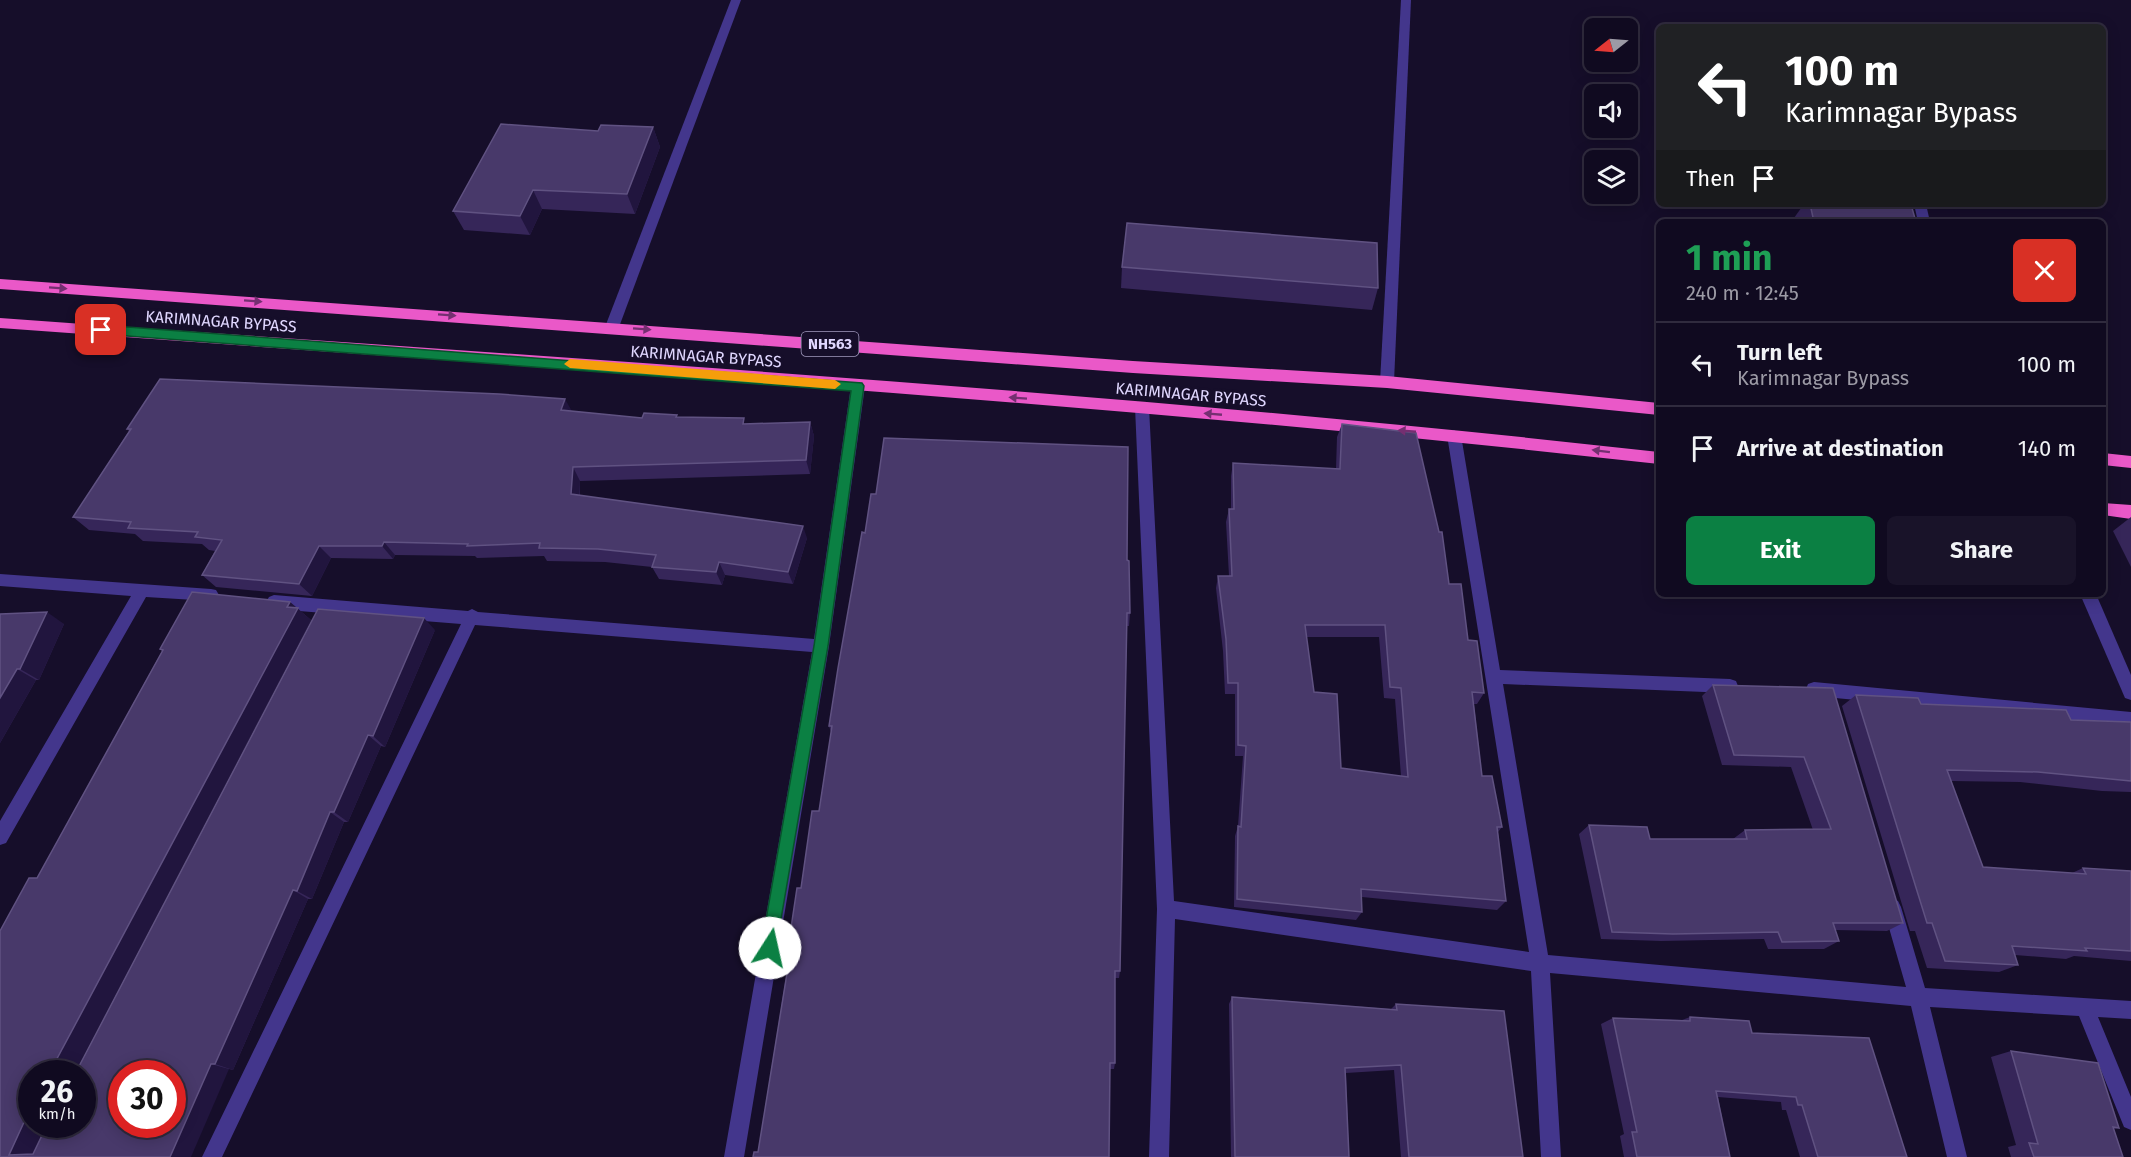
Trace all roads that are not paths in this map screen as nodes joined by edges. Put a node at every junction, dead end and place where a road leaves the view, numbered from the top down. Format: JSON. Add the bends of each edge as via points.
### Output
{"nodes":[{"id":1,"x":736,"y":0,"type":"edge"},
{"id":2,"x":1406,"y":0,"type":"edge"},
{"id":3,"x":0,"y":284,"type":"edge"},
{"id":4,"x":2,"y":326,"type":"edge"},
{"id":5,"x":612,"y":327,"type":"junction"},
{"id":6,"x":1387,"y":382,"type":"junction"},
{"id":7,"x":858,"y":386,"type":"junction"},
{"id":8,"x":1142,"y":407,"type":"junction"},
{"id":9,"x":1656,"y":409,"type":"edge"},
{"id":10,"x":1454,"y":435,"type":"junction"},
{"id":11,"x":1656,"y":458,"type":"edge"},
{"id":12,"x":2106,"y":459,"type":"edge"},
{"id":13,"x":2131,"y":462,"type":"edge"},
{"id":14,"x":2106,"y":509,"type":"edge"},
{"id":15,"x":2131,"y":512,"type":"edge"},
{"id":16,"x":0,"y":580,"type":"edge"},
{"id":17,"x":143,"y":589,"type":"junction"},
{"id":18,"x":224,"y":597,"type":"edge"},
{"id":19,"x":2089,"y":597,"type":"edge"},
{"id":20,"x":259,"y":600,"type":"edge"},
{"id":21,"x":472,"y":616,"type":"junction"},
{"id":22,"x":821,"y":646,"type":"junction"},
{"id":23,"x":1494,"y":677,"type":"junction"},
{"id":24,"x":1744,"y":687,"type":"edge"},
{"id":25,"x":1803,"y":689,"type":"edge"},
{"id":26,"x":1827,"y":690,"type":"junction"},
{"id":27,"x":2131,"y":693,"type":"edge"},
{"id":28,"x":1834,"y":713,"type":"edge"},
{"id":29,"x":2131,"y":719,"type":"edge"},
{"id":30,"x":0,"y":837,"type":"edge"},
{"id":31,"x":1888,"y":895,"type":"edge"},
{"id":32,"x":1166,"y":909,"type":"junction"},
{"id":33,"x":1540,"y":963,"type":"junction"},
{"id":34,"x":1918,"y":997,"type":"junction"},
{"id":35,"x":2084,"y":1006,"type":"junction"},
{"id":36,"x":2131,"y":1010,"type":"edge"},
{"id":37,"x":2131,"y":1120,"type":"edge"},
{"id":38,"x":212,"y":1157,"type":"edge"},
{"id":39,"x":734,"y":1157,"type":"edge"},
{"id":40,"x":1159,"y":1157,"type":"edge"},
{"id":41,"x":1551,"y":1157,"type":"edge"},
{"id":42,"x":1957,"y":1157,"type":"edge"}],
"edges":[{"from":1,"to":5,"type":"street"},
{"from":2,"to":6,"type":"street"},
{"from":3,"to":5,"type":"highway","name":"KARIMNAGAR BYPASS","number":"NH563","one_way":true},
{"from":4,"to":7,"type":"highway","name":"KARIMNAGAR BYPASS"},
{"from":5,"to":6,"type":"highway","name":"KARIMNAGAR BYPASS","number":"NH563","one_way":true,"via":[[1133,367]]},
{"from":6,"to":9,"type":"highway","name":"KARIMNAGAR BYPASS","number":"NH563"},
{"from":8,"to":7,"type":"highway","name":"KARIMNAGAR BYPASS","one_way":true},
{"from":7,"to":22,"type":"street"},
{"from":10,"to":8,"type":"highway","name":"KARIMNAGAR BYPASS","one_way":true},
{"from":8,"to":32,"type":"street"},
{"from":11,"to":10,"type":"highway","name":"KARIMNAGAR BYPASS","one_way":true},
{"from":10,"to":23,"type":"street"},
{"from":12,"to":13,"type":"highway"},
{"from":14,"to":15,"type":"highway"},
{"from":16,"to":17,"type":"street"},
{"from":17,"to":18,"type":"street"},
{"from":17,"to":30,"type":"street"},
{"from":19,"to":27,"type":"street"},
{"from":20,"to":21,"type":"street","via":[[326,612]]},
{"from":21,"to":22,"type":"street"},
{"from":21,"to":38,"type":"street"},
{"from":22,"to":39,"type":"street"},
{"from":23,"to":24,"type":"street"},
{"from":23,"to":33,"type":"street"},
{"from":25,"to":26,"type":"street"},
{"from":26,"to":28,"type":"street"},
{"from":26,"to":29,"type":"street"},
{"from":31,"to":34,"type":"street"},
{"from":32,"to":33,"type":"street"},
{"from":32,"to":40,"type":"street"},
{"from":33,"to":34,"type":"street"},
{"from":33,"to":41,"type":"street"},
{"from":34,"to":35,"type":"street"},
{"from":34,"to":42,"type":"street"},
{"from":35,"to":36,"type":"street"},
{"from":35,"to":37,"type":"street"}]}
